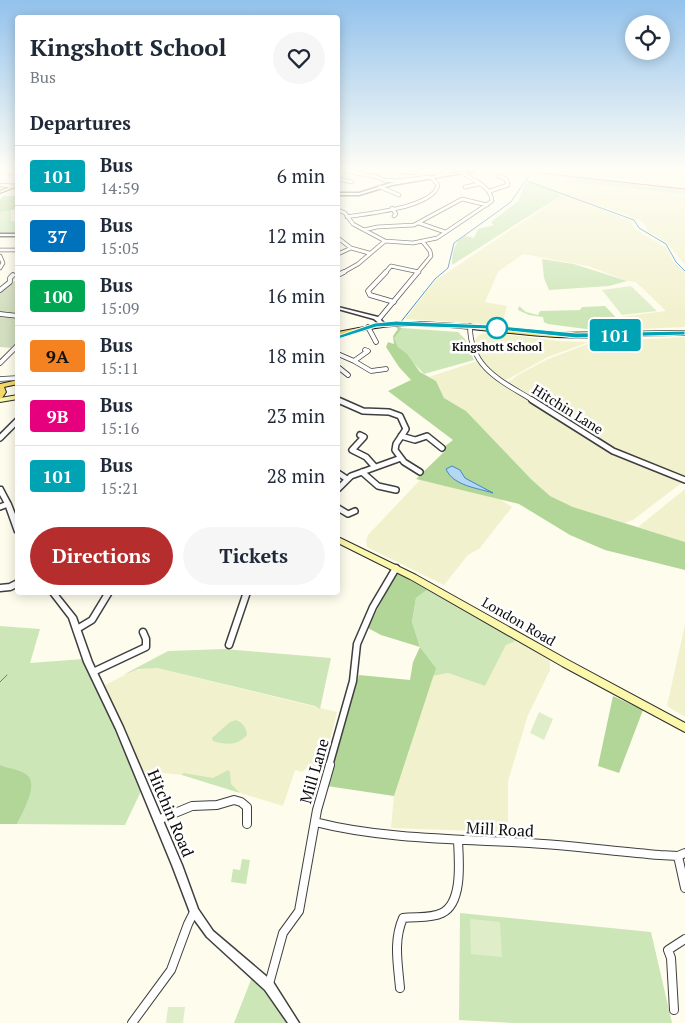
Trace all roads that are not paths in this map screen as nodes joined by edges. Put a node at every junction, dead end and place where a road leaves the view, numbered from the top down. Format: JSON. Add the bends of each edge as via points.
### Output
{"nodes":[{"id":1,"x":348,"y":219,"type":"edge"},
{"id":2,"x":427,"y":219,"type":"edge"},
{"id":3,"x":466,"y":219,"type":"edge"},
{"id":4,"x":419,"y":223,"type":"junction"},
{"id":5,"x":364,"y":230,"type":"junction"},
{"id":6,"x":445,"y":232,"type":"junction"},
{"id":7,"x":0,"y":235,"type":"edge"},
{"id":8,"x":15,"y":235,"type":"edge"},
{"id":9,"x":340,"y":240,"type":"edge"},
{"id":10,"x":385,"y":241,"type":"junction"},
{"id":11,"x":423,"y":242,"type":"junction"},
{"id":12,"x":351,"y":248,"type":"junction"},
{"id":13,"x":0,"y":250,"type":"edge"},
{"id":14,"x":15,"y":250,"type":"edge"},
{"id":15,"x":340,"y":253,"type":"edge"},
{"id":16,"x":369,"y":254,"type":"junction"},
{"id":17,"x":0,"y":256,"type":"edge"},
{"id":18,"x":0,"y":268,"type":"edge"},
{"id":19,"x":419,"y":272,"type":"junction"},
{"id":20,"x":340,"y":274,"type":"edge"},
{"id":21,"x":13,"y":275,"type":"dead end"},
{"id":22,"x":0,"y":290,"type":"edge"},
{"id":23,"x":394,"y":302,"type":"junction"},
{"id":24,"x":340,"y":309,"type":"edge"},
{"id":25,"x":0,"y":314,"type":"edge"},
{"id":26,"x":15,"y":316,"type":"edge"},
{"id":27,"x":381,"y":321,"type":"junction"},
{"id":28,"x":470,"y":326,"type":"junction"},
{"id":29,"x":368,"y":327,"type":"junction"},
{"id":30,"x":685,"y":333,"type":"edge"},
{"id":31,"x":340,"y":335,"type":"edge"},
{"id":32,"x":376,"y":342,"type":"dead end"},
{"id":33,"x":15,"y":348,"type":"edge"},
{"id":34,"x":368,"y":351,"type":"dead end"},
{"id":35,"x":340,"y":355,"type":"edge"},
{"id":36,"x":1,"y":360,"type":"edge"},
{"id":37,"x":354,"y":361,"type":"junction"},
{"id":38,"x":383,"y":368,"type":"dead end"},
{"id":39,"x":340,"y":369,"type":"edge"},
{"id":40,"x":348,"y":375,"type":"dead end"},
{"id":41,"x":15,"y":378,"type":"edge"},
{"id":42,"x":0,"y":379,"type":"edge"},
{"id":43,"x":14,"y":383,"type":"edge"},
{"id":44,"x":1,"y":392,"type":"edge"},
{"id":45,"x":15,"y":397,"type":"edge"},
{"id":46,"x":340,"y":401,"type":"edge"},
{"id":47,"x":15,"y":423,"type":"edge"},
{"id":48,"x":365,"y":436,"type":"dead end"},
{"id":49,"x":401,"y":436,"type":"junction"},
{"id":50,"x":0,"y":438,"type":"edge"},
{"id":51,"x":442,"y":448,"type":"dead end"},
{"id":52,"x":401,"y":458,"type":"junction"},
{"id":53,"x":375,"y":468,"type":"junction"},
{"id":54,"x":362,"y":472,"type":"junction"},
{"id":55,"x":420,"y":472,"type":"dead end"},
{"id":56,"x":340,"y":474,"type":"edge"},
{"id":57,"x":347,"y":479,"type":"junction"},
{"id":58,"x":685,"y":480,"type":"edge"},
{"id":59,"x":340,"y":487,"type":"edge"},
{"id":60,"x":0,"y":488,"type":"edge"},
{"id":61,"x":396,"y":490,"type":"dead end"},
{"id":62,"x":8,"y":504,"type":"junction"},
{"id":63,"x":0,"y":507,"type":"edge"},
{"id":64,"x":340,"y":509,"type":"edge"},
{"id":65,"x":355,"y":511,"type":"dead end"},
{"id":66,"x":348,"y":514,"type":"junction"},
{"id":67,"x":344,"y":519,"type":"dead end"},
{"id":68,"x":15,"y":523,"type":"edge"},
{"id":69,"x":340,"y":541,"type":"edge"},
{"id":70,"x":396,"y":568,"type":"junction"},
{"id":71,"x":15,"y":584,"type":"edge"},
{"id":72,"x":0,"y":588,"type":"edge"},
{"id":73,"x":55,"y":595,"type":"edge"},
{"id":74,"x":106,"y":595,"type":"edge"},
{"id":75,"x":246,"y":595,"type":"edge"},
{"id":76,"x":77,"y":630,"type":"junction"},
{"id":77,"x":143,"y":632,"type":"dead end"},
{"id":78,"x":229,"y":645,"type":"dead end"},
{"id":79,"x":93,"y":672,"type":"junction"},
{"id":80,"x":685,"y":728,"type":"edge"},
{"id":81,"x":157,"y":820,"type":"junction"},
{"id":82,"x":315,"y":822,"type":"junction"},
{"id":83,"x":248,"y":824,"type":"dead end"},
{"id":84,"x":458,"y":841,"type":"junction"},
{"id":85,"x":682,"y":854,"type":"edge"},
{"id":86,"x":685,"y":888,"type":"edge"},
{"id":87,"x":194,"y":912,"type":"junction"},
{"id":88,"x":685,"y":938,"type":"edge"},
{"id":89,"x":269,"y":986,"type":"junction"},
{"id":90,"x":400,"y":988,"type":"dead end"},
{"id":91,"x":674,"y":1010,"type":"dead end"},
{"id":92,"x":132,"y":1023,"type":"edge"},
{"id":93,"x":294,"y":1023,"type":"edge"}],
"edges":[{"from":1,"to":5,"type":"street"},
{"from":2,"to":4,"type":"street"},
{"from":3,"to":6,"type":"street"},
{"from":4,"to":5,"type":"street","via":[[408,227]]},
{"from":4,"to":6,"type":"street"},
{"from":5,"to":10,"type":"street"},
{"from":6,"to":11,"type":"street"},
{"from":7,"to":8,"type":"street"},
{"from":9,"to":12,"type":"street"},
{"from":10,"to":11,"type":"street"},
{"from":10,"to":16,"type":"street"},
{"from":11,"to":19,"type":"street","via":[[431,256]]},
{"from":12,"to":15,"type":"street"},
{"from":12,"to":16,"type":"street"},
{"from":13,"to":14,"type":"street"},
{"from":16,"to":20,"type":"street"},
{"from":17,"to":18,"type":"street"},
{"from":19,"to":23,"type":"street"},
{"from":19,"to":23,"type":"street","via":[[391,266],[368,291],[370,295]]},
{"from":21,"to":22,"type":"street"},
{"from":23,"to":27,"type":"street"},
{"from":24,"to":27,"type":"street"},
{"from":25,"to":26,"type":"street"},
{"from":27,"to":28,"type":"main road"},
{"from":27,"to":29,"type":"main road"},
{"from":28,"to":30,"type":"main road","via":[[576,336]]},
{"from":28,"to":58,"type":"street","name":"Hitchin Lane","via":[[474,354],[483,367],[498,378],[613,452]]},
{"from":29,"to":31,"type":"main road"},
{"from":29,"to":32,"type":"street"},
{"from":33,"to":36,"type":"street"},
{"from":34,"to":37,"type":"street"},
{"from":35,"to":37,"type":"street"},
{"from":37,"to":38,"type":"street","via":[[371,371]]},
{"from":39,"to":40,"type":"street"},
{"from":41,"to":42,"type":"street"},
{"from":43,"to":44,"type":"main road"},
{"from":44,"to":45,"type":"main road"},
{"from":46,"to":49,"type":"street","via":[[362,411],[383,410],[395,414],[406,427]]},
{"from":47,"to":50,"type":"street"},
{"from":48,"to":53,"type":"street","via":[[350,451],[366,457]]},
{"from":49,"to":51,"type":"street","via":[[415,440],[426,435]]},
{"from":49,"to":52,"type":"street","via":[[395,448]]},
{"from":52,"to":53,"type":"street"},
{"from":52,"to":55,"type":"street"},
{"from":53,"to":54,"type":"street"},
{"from":54,"to":57,"type":"street"},
{"from":54,"to":61,"type":"street","via":[[378,486]]},
{"from":56,"to":57,"type":"street"},
{"from":57,"to":59,"type":"street"},
{"from":60,"to":62,"type":"street"},
{"from":62,"to":63,"type":"street"},
{"from":62,"to":68,"type":"street"},
{"from":64,"to":66,"type":"street"},
{"from":65,"to":66,"type":"street"},
{"from":66,"to":67,"type":"street"},
{"from":69,"to":70,"type":"main road","name":"London Road"},
{"from":70,"to":80,"type":"main road","name":"London Road"},
{"from":70,"to":82,"type":"street","name":"Mill Lane","via":[[373,607],[357,644],[353,682]]},
{"from":71,"to":72,"type":"street"},
{"from":73,"to":76,"type":"street","name":"Hitchin Road","via":[[70,613]]},
{"from":74,"to":76,"type":"street","via":[[92,620]]},
{"from":75,"to":78,"type":"street"},
{"from":76,"to":79,"type":"street","name":"Hitchin Road"},
{"from":77,"to":79,"type":"street","via":[[146,648]]},
{"from":79,"to":81,"type":"street","name":"Hitchin Road"},
{"from":81,"to":83,"type":"street","via":[[192,806],[217,805],[234,800],[247,807]]},
{"from":81,"to":87,"type":"street","name":"Hitchin Road"},
{"from":82,"to":84,"type":"street","name":"Mill Road"},
{"from":82,"to":89,"type":"street","name":"Mill Lane","via":[[299,911],[283,933]]},
{"from":84,"to":85,"type":"street","name":"Mill Road"},
{"from":84,"to":90,"type":"street","via":[[455,898],[450,907],[442,913],[403,918],[397,932]]},
{"from":85,"to":86,"type":"street"},
{"from":87,"to":89,"type":"street","name":"Hitchin Road","via":[[210,934]]},
{"from":87,"to":92,"type":"street","via":[[186,923],[183,944],[163,984]]},
{"from":88,"to":91,"type":"street","via":[[668,950]]},
{"from":89,"to":93,"type":"street"}]}
